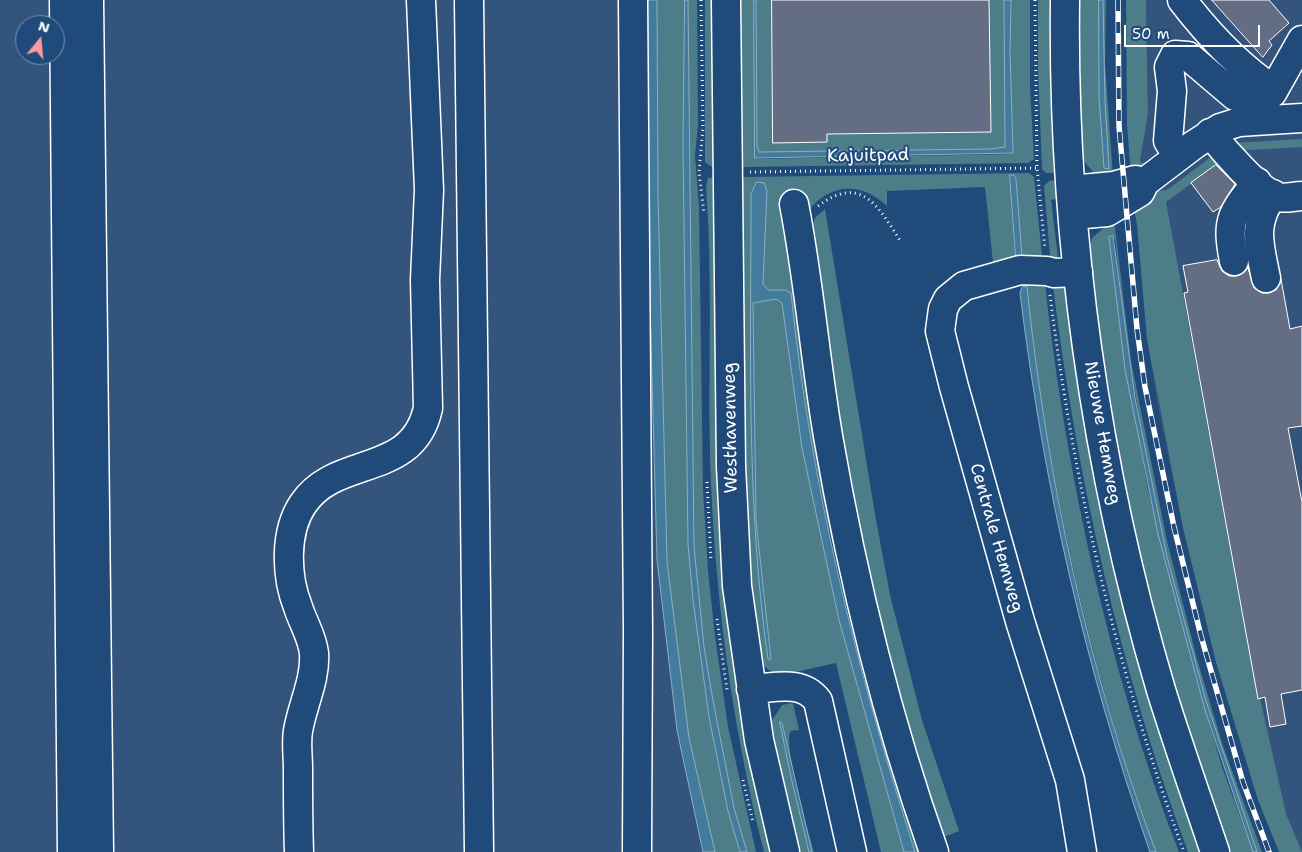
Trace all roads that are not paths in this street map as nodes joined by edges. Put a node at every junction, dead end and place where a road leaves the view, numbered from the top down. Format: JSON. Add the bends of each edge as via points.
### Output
{"nodes":[{"id":1,"x":64,"y":0,"type":"edge"},
{"id":2,"x":89,"y":0,"type":"edge"},
{"id":3,"x":421,"y":0,"type":"edge"},
{"id":4,"x":468,"y":0,"type":"edge"},
{"id":5,"x":633,"y":0,"type":"edge"},
{"id":6,"x":726,"y":0,"type":"edge"},
{"id":7,"x":1065,"y":0,"type":"edge"},
{"id":8,"x":1182,"y":0,"type":"edge"},
{"id":9,"x":1302,"y":40,"type":"edge"},
{"id":10,"x":1262,"y":105,"type":"junction"},
{"id":11,"x":1302,"y":118,"type":"edge"},
{"id":12,"x":1210,"y":133,"type":"junction"},
{"id":13,"x":1178,"y":156,"type":"junction"},
{"id":14,"x":1265,"y":188,"type":"junction"},
{"id":15,"x":1302,"y":196,"type":"edge"},
{"id":16,"x":1072,"y":202,"type":"junction"},
{"id":17,"x":794,"y":204,"type":"dead end"},
{"id":18,"x":1234,"y":261,"type":"dead end"},
{"id":19,"x":1078,"y":272,"type":"junction"},
{"id":20,"x":1266,"y":278,"type":"dead end"},
{"id":21,"x":751,"y":690,"type":"junction"},
{"id":22,"x":72,"y":852,"type":"edge"},
{"id":23,"x":99,"y":852,"type":"edge"},
{"id":24,"x":299,"y":852,"type":"edge"},
{"id":25,"x":479,"y":852,"type":"edge"},
{"id":26,"x":637,"y":852,"type":"edge"},
{"id":27,"x":785,"y":852,"type":"edge"},
{"id":28,"x":852,"y":852,"type":"edge"},
{"id":29,"x":934,"y":852,"type":"edge"},
{"id":30,"x":1082,"y":852,"type":"edge"},
{"id":31,"x":1216,"y":852,"type":"edge"}],
"edges":[{"from":1,"to":22,"type":"street"},
{"from":2,"to":23,"type":"street"},
{"from":3,"to":24,"type":"street","via":[[429,190],[425,280],[428,408],[422,426],[409,445],[358,471],[320,485],[302,505],[292,528],[292,590],[314,655],[298,733]]},
{"from":4,"to":25,"type":"street"},
{"from":5,"to":26,"type":"street"},
{"from":6,"to":21,"type":"street","name":"Westhavenweg","via":[[732,506],[737,586]]},
{"from":7,"to":16,"type":"street","name":"Nieuwe Hemweg","via":[[1066,114]]},
{"from":8,"to":10,"type":"street","via":[[1233,58]]},
{"from":9,"to":10,"type":"street"},
{"from":10,"to":11,"type":"street"},
{"from":10,"to":12,"type":"street","via":[[1238,122]]},
{"from":10,"to":13,"type":"street","via":[[1235,96],[1188,56],[1175,55],[1170,66],[1172,91],[1168,141]]},
{"from":12,"to":13,"type":"street"},
{"from":12,"to":14,"type":"street","via":[[1228,156]]},
{"from":13,"to":16,"type":"street","via":[[1145,182],[1140,192],[1107,212]]},
{"from":14,"to":15,"type":"street","via":[[1278,197]]},
{"from":14,"to":18,"type":"street","via":[[1236,209],[1230,240]]},
{"from":14,"to":20,"type":"street","via":[[1258,231]]},
{"from":16,"to":19,"type":"street","name":"Nieuwe Hemweg"},
{"from":17,"to":29,"type":"street","via":[[828,436],[845,519],[872,642]]},
{"from":19,"to":30,"type":"street","name":"Centrale Hemweg","via":[[1054,274],[1020,270],[974,282],[956,292],[943,309],[940,330],[1025,637],[1070,780]]},
{"from":19,"to":31,"type":"street","name":"Nieuwe Hemweg","via":[[1100,429],[1133,584],[1161,690]]},
{"from":21,"to":27,"type":"street","name":"Westhavenweg"},
{"from":21,"to":28,"type":"street","via":[[794,686],[808,690],[818,701]]}]}
